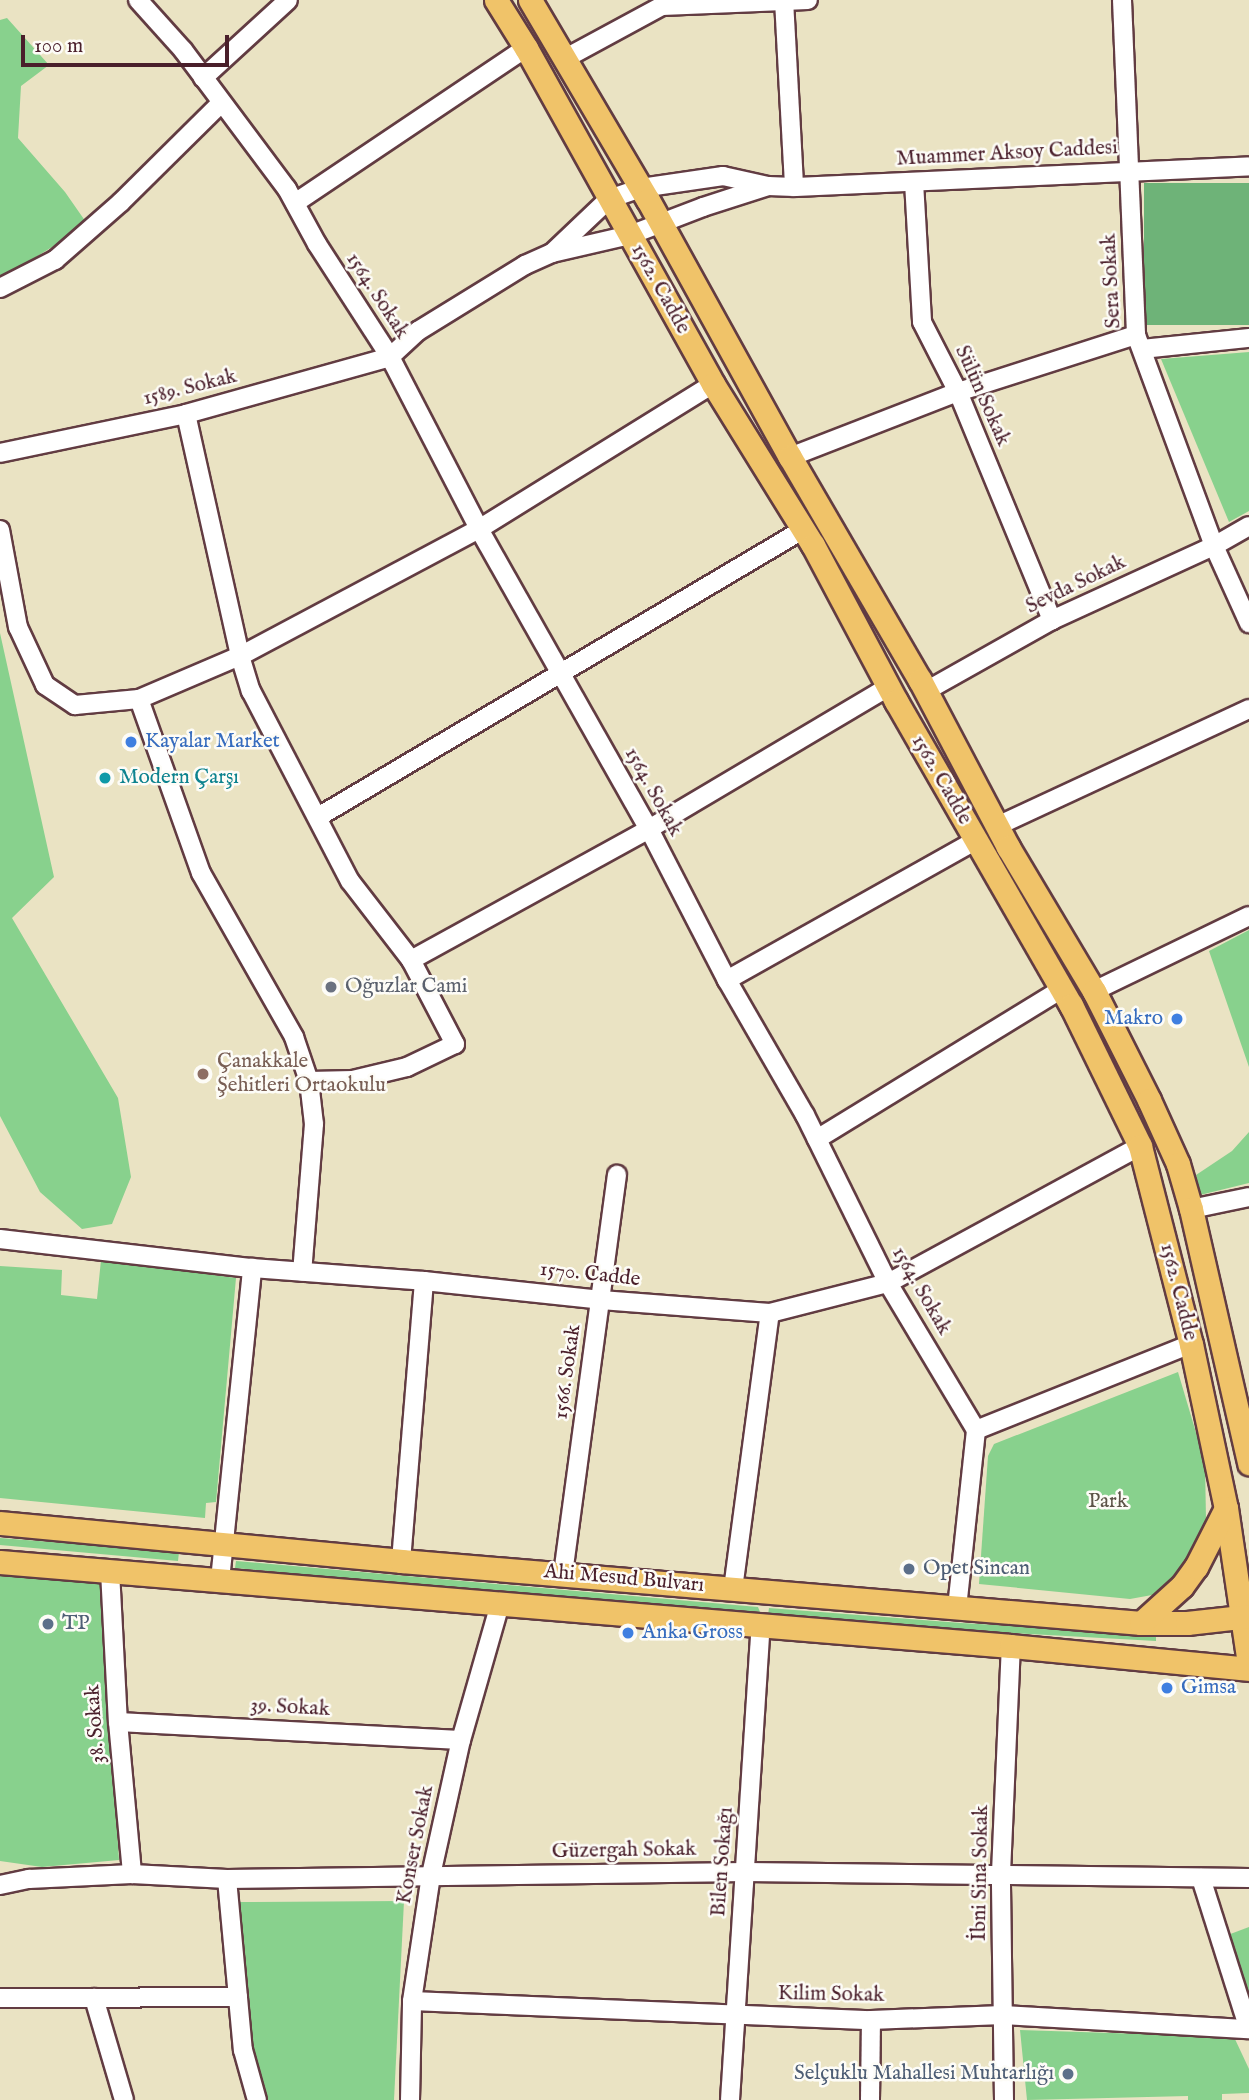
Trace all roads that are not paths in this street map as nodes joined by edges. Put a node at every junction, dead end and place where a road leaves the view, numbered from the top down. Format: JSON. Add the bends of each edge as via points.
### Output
{"nodes":[{"id":1,"x":138,"y":0,"type":"edge"},
{"id":2,"x":288,"y":0,"type":"edge"},
{"id":3,"x":496,"y":0,"type":"edge"},
{"id":4,"x":530,"y":0,"type":"edge"},
{"id":5,"x":784,"y":0,"type":"edge"},
{"id":6,"x":808,"y":0,"type":"edge"},
{"id":7,"x":1122,"y":0,"type":"edge"},
{"id":8,"x":526,"y":48,"type":"junction"},
{"id":9,"x":564,"y":59,"type":"junction"},
{"id":10,"x":203,"y":78,"type":"junction"},
{"id":11,"x":222,"y":103,"type":"junction"},
{"id":12,"x":1249,"y":166,"type":"edge"},
{"id":13,"x":1130,"y":171,"type":"junction"},
{"id":14,"x":914,"y":182,"type":"junction"},
{"id":15,"x":768,"y":186,"type":"junction"},
{"id":16,"x":794,"y":187,"type":"junction"},
{"id":17,"x":641,"y":188,"type":"junction"},
{"id":18,"x":609,"y":199,"type":"junction"},
{"id":19,"x":295,"y":203,"type":"junction"},
{"id":20,"x":661,"y":222,"type":"junction"},
{"id":21,"x":630,"y":235,"type":"junction"},
{"id":22,"x":552,"y":253,"type":"junction"},
{"id":23,"x":0,"y":288,"type":"edge"},
{"id":24,"x":1249,"y":338,"type":"edge"},
{"id":25,"x":1139,"y":342,"type":"junction"},
{"id":26,"x":390,"y":357,"type":"junction"},
{"id":27,"x":713,"y":384,"type":"junction"},
{"id":28,"x":958,"y":392,"type":"junction"},
{"id":29,"x":186,"y":414,"type":"junction"},
{"id":30,"x":0,"y":453,"type":"edge"},
{"id":31,"x":790,"y":457,"type":"junction"},
{"id":32,"x":1249,"y":526,"type":"edge"},
{"id":33,"x":479,"y":529,"type":"junction"},
{"id":34,"x":804,"y":529,"type":"junction"},
{"id":35,"x":0,"y":530,"type":"edge"},
{"id":36,"x":1214,"y":546,"type":"junction"},
{"id":37,"x":1052,"y":620,"type":"junction"},
{"id":38,"x":1249,"y":623,"type":"edge"},
{"id":39,"x":240,"y":656,"type":"junction"},
{"id":40,"x":560,"y":676,"type":"junction"},
{"id":41,"x":888,"y":687,"type":"junction"},
{"id":42,"x":926,"y":691,"type":"junction"},
{"id":43,"x":139,"y":699,"type":"junction"},
{"id":44,"x":1249,"y":709,"type":"edge"},
{"id":45,"x":318,"y":817,"type":"junction"},
{"id":46,"x":997,"y":826,"type":"junction"},
{"id":47,"x":649,"y":829,"type":"junction"},
{"id":48,"x":976,"y":840,"type":"junction"},
{"id":49,"x":1249,"y":916,"type":"edge"},
{"id":50,"x":411,"y":960,"type":"junction"},
{"id":51,"x":727,"y":980,"type":"junction"},
{"id":52,"x":1062,"y":989,"type":"junction"},
{"id":53,"x":1094,"y":991,"type":"junction"},
{"id":54,"x":309,"y":1082,"type":"junction"},
{"id":55,"x":817,"y":1139,"type":"junction"},
{"id":56,"x":1140,"y":1146,"type":"junction"},
{"id":57,"x":617,"y":1175,"type":"dead end"},
{"id":58,"x":1249,"y":1197,"type":"edge"},
{"id":59,"x":1191,"y":1209,"type":"junction"},
{"id":60,"x":0,"y":1239,"type":"edge"},
{"id":61,"x":252,"y":1268,"type":"junction"},
{"id":62,"x":302,"y":1272,"type":"junction"},
{"id":63,"x":424,"y":1281,"type":"junction"},
{"id":64,"x":888,"y":1283,"type":"junction"},
{"id":65,"x":601,"y":1300,"type":"junction"},
{"id":66,"x":770,"y":1313,"type":"junction"},
{"id":67,"x":1191,"y":1344,"type":"junction"},
{"id":68,"x":1242,"y":1408,"type":"edge"},
{"id":69,"x":976,"y":1430,"type":"junction"},
{"id":70,"x":1249,"y":1463,"type":"edge"},
{"id":71,"x":1226,"y":1508,"type":"junction"},
{"id":72,"x":0,"y":1523,"type":"edge"},
{"id":73,"x":223,"y":1545,"type":"junction"},
{"id":74,"x":401,"y":1560,"type":"junction"},
{"id":75,"x":0,"y":1562,"type":"edge"},
{"id":76,"x":110,"y":1571,"type":"junction"},
{"id":77,"x":563,"y":1574,"type":"junction"},
{"id":78,"x":220,"y":1580,"type":"junction"},
{"id":79,"x":733,"y":1589,"type":"junction"},
{"id":80,"x":500,"y":1604,"type":"junction"},
{"id":81,"x":957,"y":1608,"type":"junction"},
{"id":82,"x":1245,"y":1617,"type":"edge"},
{"id":83,"x":1141,"y":1623,"type":"junction"},
{"id":84,"x":761,"y":1626,"type":"junction"},
{"id":85,"x":1011,"y":1646,"type":"junction"},
{"id":86,"x":1249,"y":1667,"type":"edge"},
{"id":87,"x":118,"y":1722,"type":"junction"},
{"id":88,"x":461,"y":1740,"type":"junction"},
{"id":89,"x":746,"y":1872,"type":"junction"},
{"id":90,"x":1001,"y":1873,"type":"junction"},
{"id":91,"x":132,"y":1874,"type":"junction"},
{"id":92,"x":431,"y":1875,"type":"junction"},
{"id":93,"x":1201,"y":1878,"type":"junction"},
{"id":94,"x":1249,"y":1878,"type":"edge"},
{"id":95,"x":227,"y":1879,"type":"junction"},
{"id":96,"x":0,"y":1885,"type":"edge"},
{"id":97,"x":238,"y":1997,"type":"junction"},
{"id":98,"x":0,"y":1998,"type":"edge"},
{"id":99,"x":94,"y":1998,"type":"junction"},
{"id":100,"x":412,"y":2001,"type":"junction"},
{"id":101,"x":735,"y":2015,"type":"junction"},
{"id":102,"x":1003,"y":2015,"type":"junction"},
{"id":103,"x":871,"y":2020,"type":"junction"},
{"id":104,"x":1249,"y":2029,"type":"edge"},
{"id":105,"x":124,"y":2100,"type":"edge"},
{"id":106,"x":257,"y":2100,"type":"edge"},
{"id":107,"x":410,"y":2100,"type":"edge"},
{"id":108,"x":730,"y":2100,"type":"edge"},
{"id":109,"x":870,"y":2100,"type":"edge"},
{"id":110,"x":1004,"y":2100,"type":"edge"}],
"edges":[{"from":1,"to":10,"type":"street","name":"1564. Sokak"},
{"from":2,"to":10,"type":"street"},
{"from":3,"to":8,"type":"main road","name":"1562. Cadde"},
{"from":4,"to":9,"type":"main road","name":"1562. Cadde"},
{"from":5,"to":6,"type":"street"},
{"from":5,"to":9,"type":"street","via":[[662,6]]},
{"from":5,"to":16,"type":"street"},
{"from":7,"to":13,"type":"street","name":"Sera Sokak"},
{"from":8,"to":18,"type":"main road","name":"1562. Cadde"},
{"from":8,"to":19,"type":"street"},
{"from":9,"to":17,"type":"main road","name":"1562. Cadde"},
{"from":10,"to":11,"type":"street","name":"1564. Sokak"},
{"from":11,"to":19,"type":"street","name":"1564. Sokak"},
{"from":11,"to":23,"type":"street","via":[[55,260]]},
{"from":12,"to":13,"type":"street","name":"Muammer Aksoy Caddesi"},
{"from":13,"to":14,"type":"street","name":"Muammer Aksoy Caddesi"},
{"from":13,"to":25,"type":"street","name":"Sera Sokak"},
{"from":14,"to":16,"type":"street","name":"Muammer Aksoy Caddesi"},
{"from":14,"to":28,"type":"street","name":"Sülün Sokak","via":[[922,322]]},
{"from":15,"to":16,"type":"street","name":"Muammer Aksoy Caddesi"},
{"from":15,"to":17,"type":"street","via":[[723,176]]},
{"from":15,"to":20,"type":"street"},
{"from":17,"to":18,"type":"street"},
{"from":17,"to":20,"type":"main road","name":"1562. Cadde"},
{"from":18,"to":21,"type":"main road","name":"1562. Cadde"},
{"from":18,"to":22,"type":"street"},
{"from":19,"to":26,"type":"street","name":"1564. Sokak"},
{"from":20,"to":21,"type":"street"},
{"from":20,"to":31,"type":"main road","name":"1562. Cadde"},
{"from":21,"to":22,"type":"street"},
{"from":21,"to":27,"type":"main road","name":"1562. Cadde"},
{"from":22,"to":26,"type":"street","via":[[418,331]]},
{"from":24,"to":25,"type":"street"},
{"from":25,"to":28,"type":"street"},
{"from":25,"to":36,"type":"street","name":"Sera Sokak"},
{"from":26,"to":29,"type":"street","name":"1589. Sokak"},
{"from":26,"to":33,"type":"street","name":"1564. Sokak"},
{"from":27,"to":33,"type":"street"},
{"from":27,"to":34,"type":"main road","name":"1562. Cadde"},
{"from":28,"to":31,"type":"street"},
{"from":28,"to":37,"type":"street","name":"Sülün Sokak"},
{"from":29,"to":30,"type":"street","name":"1589. Sokak"},
{"from":29,"to":39,"type":"street"},
{"from":31,"to":42,"type":"main road","name":"1562. Cadde"},
{"from":32,"to":36,"type":"street","name":"Sevda Sokak"},
{"from":33,"to":39,"type":"street"},
{"from":33,"to":40,"type":"street","name":"1564. Sokak"},
{"from":34,"to":40,"type":"street"},
{"from":34,"to":41,"type":"main road","name":"1562. Cadde"},
{"from":35,"to":43,"type":"street","via":[[18,627],[45,685],[75,705]]},
{"from":36,"to":37,"type":"street","name":"Sevda Sokak"},
{"from":36,"to":38,"type":"street","name":"Sera Sokak"},
{"from":37,"to":42,"type":"street","name":"Sevda Sokak"},
{"from":39,"to":43,"type":"street"},
{"from":39,"to":45,"type":"street","via":[[251,691]]},
{"from":40,"to":45,"type":"street"},
{"from":40,"to":47,"type":"street","name":"1564. Sokak"},
{"from":41,"to":47,"type":"street"},
{"from":41,"to":48,"type":"main road","name":"1562. Cadde"},
{"from":42,"to":46,"type":"main road","name":"1562. Cadde"},
{"from":43,"to":54,"type":"street","via":[[201,873],[294,1037]]},
{"from":44,"to":46,"type":"street"},
{"from":45,"to":50,"type":"street","via":[[350,881]]},
{"from":46,"to":53,"type":"main road","name":"1562. Cadde"},
{"from":47,"to":50,"type":"street"},
{"from":47,"to":51,"type":"street","name":"1564. Sokak"},
{"from":48,"to":51,"type":"street"},
{"from":48,"to":52,"type":"main road","name":"1562. Cadde"},
{"from":49,"to":53,"type":"street"},
{"from":50,"to":54,"type":"street","via":[[455,1044],[408,1067],[353,1080]]},
{"from":51,"to":55,"type":"street","name":"1564. Sokak"},
{"from":52,"to":55,"type":"street"},
{"from":52,"to":56,"type":"main road","name":"1562. Cadde"},
{"from":53,"to":59,"type":"main road","name":"1562. Cadde","via":[[1178,1164]]},
{"from":54,"to":62,"type":"street","via":[[314,1124]]},
{"from":55,"to":64,"type":"street","name":"1564. Sokak"},
{"from":56,"to":64,"type":"street","name":"1570. Cadde"},
{"from":56,"to":67,"type":"main road","name":"1562. Cadde"},
{"from":57,"to":65,"type":"street","name":"1566. Sokak"},
{"from":58,"to":59,"type":"street"},
{"from":59,"to":68,"type":"main road","name":"1562. Cadde"},
{"from":60,"to":61,"type":"street","name":"1570. Cadde"},
{"from":61,"to":62,"type":"street","name":"1570. Cadde"},
{"from":61,"to":73,"type":"street"},
{"from":62,"to":63,"type":"street","name":"1570. Cadde"},
{"from":63,"to":65,"type":"street","name":"1570. Cadde"},
{"from":63,"to":74,"type":"street"},
{"from":64,"to":66,"type":"street","name":"1570. Cadde"},
{"from":64,"to":69,"type":"street","name":"1564. Sokak"},
{"from":65,"to":66,"type":"street","name":"1570. Cadde"},
{"from":65,"to":77,"type":"street","name":"1566. Sokak"},
{"from":66,"to":79,"type":"street"},
{"from":67,"to":69,"type":"street"},
{"from":67,"to":71,"type":"main road","name":"1562. Cadde"},
{"from":68,"to":70,"type":"main road","name":"1562. Cadde"},
{"from":69,"to":81,"type":"street"},
{"from":71,"to":82,"type":"main road","name":"1562. Cadde"},
{"from":71,"to":83,"type":"main road","via":[[1182,1586]]},
{"from":72,"to":73,"type":"main road","name":"Ahi Mesud Bulvarı"},
{"from":73,"to":74,"type":"main road","name":"Ahi Mesud Bulvarı"},
{"from":73,"to":78,"type":"street"},
{"from":74,"to":77,"type":"main road","name":"Ahi Mesud Bulvarı"},
{"from":75,"to":76,"type":"main road","name":"Ahi Mesud Bulvarı"},
{"from":76,"to":78,"type":"main road","name":"Ahi Mesud Bulvarı"},
{"from":76,"to":87,"type":"street","name":"38. Sokak"},
{"from":77,"to":79,"type":"main road","name":"Ahi Mesud Bulvarı"},
{"from":78,"to":80,"type":"main road","name":"Ahi Mesud Bulvarı"},
{"from":79,"to":81,"type":"main road","name":"Ahi Mesud Bulvarı"},
{"from":80,"to":84,"type":"main road","name":"Ahi Mesud Bulvarı"},
{"from":80,"to":88,"type":"street","name":"Konser Sokak"},
{"from":81,"to":83,"type":"main road","name":"Ahi Mesud Bulvarı"},
{"from":82,"to":83,"type":"main road","name":"Ahi Mesud Bulvarı"},
{"from":82,"to":86,"type":"main road","name":"1562. Cadde"},
{"from":84,"to":85,"type":"main road","name":"Ahi Mesud Bulvarı"},
{"from":84,"to":89,"type":"street","name":"Bilen Sokağı"},
{"from":85,"to":86,"type":"main road","name":"Ahi Mesud Bulvarı"},
{"from":85,"to":90,"type":"street","name":"İbni Sina Sokak"},
{"from":87,"to":88,"type":"street","name":"39. Sokak"},
{"from":87,"to":91,"type":"street","name":"38. Sokak"},
{"from":88,"to":92,"type":"street","name":"Konser Sokak"},
{"from":89,"to":90,"type":"street","name":"Güzergah Sokak"},
{"from":89,"to":92,"type":"street","name":"Güzergah Sokak"},
{"from":89,"to":101,"type":"street","name":"Bilen Sokağı"},
{"from":90,"to":93,"type":"street","name":"Güzergah Sokak"},
{"from":90,"to":102,"type":"street","name":"İbni Sina Sokak"},
{"from":91,"to":95,"type":"street","name":"Güzergah Sokak"},
{"from":91,"to":96,"type":"street","name":"Güzergah Sokak","via":[[29,1879]]},
{"from":92,"to":95,"type":"street","name":"Güzergah Sokak"},
{"from":92,"to":100,"type":"street","name":"Konser Sokak"},
{"from":93,"to":94,"type":"street","name":"Güzergah Sokak"},
{"from":93,"to":104,"type":"street"},
{"from":95,"to":97,"type":"street"},
{"from":97,"to":99,"type":"street"},
{"from":97,"to":106,"type":"street","via":[[243,2050]]},
{"from":98,"to":99,"type":"street"},
{"from":99,"to":105,"type":"street"},
{"from":100,"to":101,"type":"street","name":"Kilim Sokak"},
{"from":100,"to":107,"type":"street","name":"Konser Sokak"},
{"from":101,"to":103,"type":"street","name":"Kilim Sokak"},
{"from":101,"to":108,"type":"street","name":"Bilen Sokağı"},
{"from":102,"to":103,"type":"street","name":"Kilim Sokak"},
{"from":102,"to":104,"type":"street","name":"Kilim Sokak"},
{"from":102,"to":110,"type":"street","name":"İbni Sina Sokak"},
{"from":103,"to":109,"type":"street"}]}
